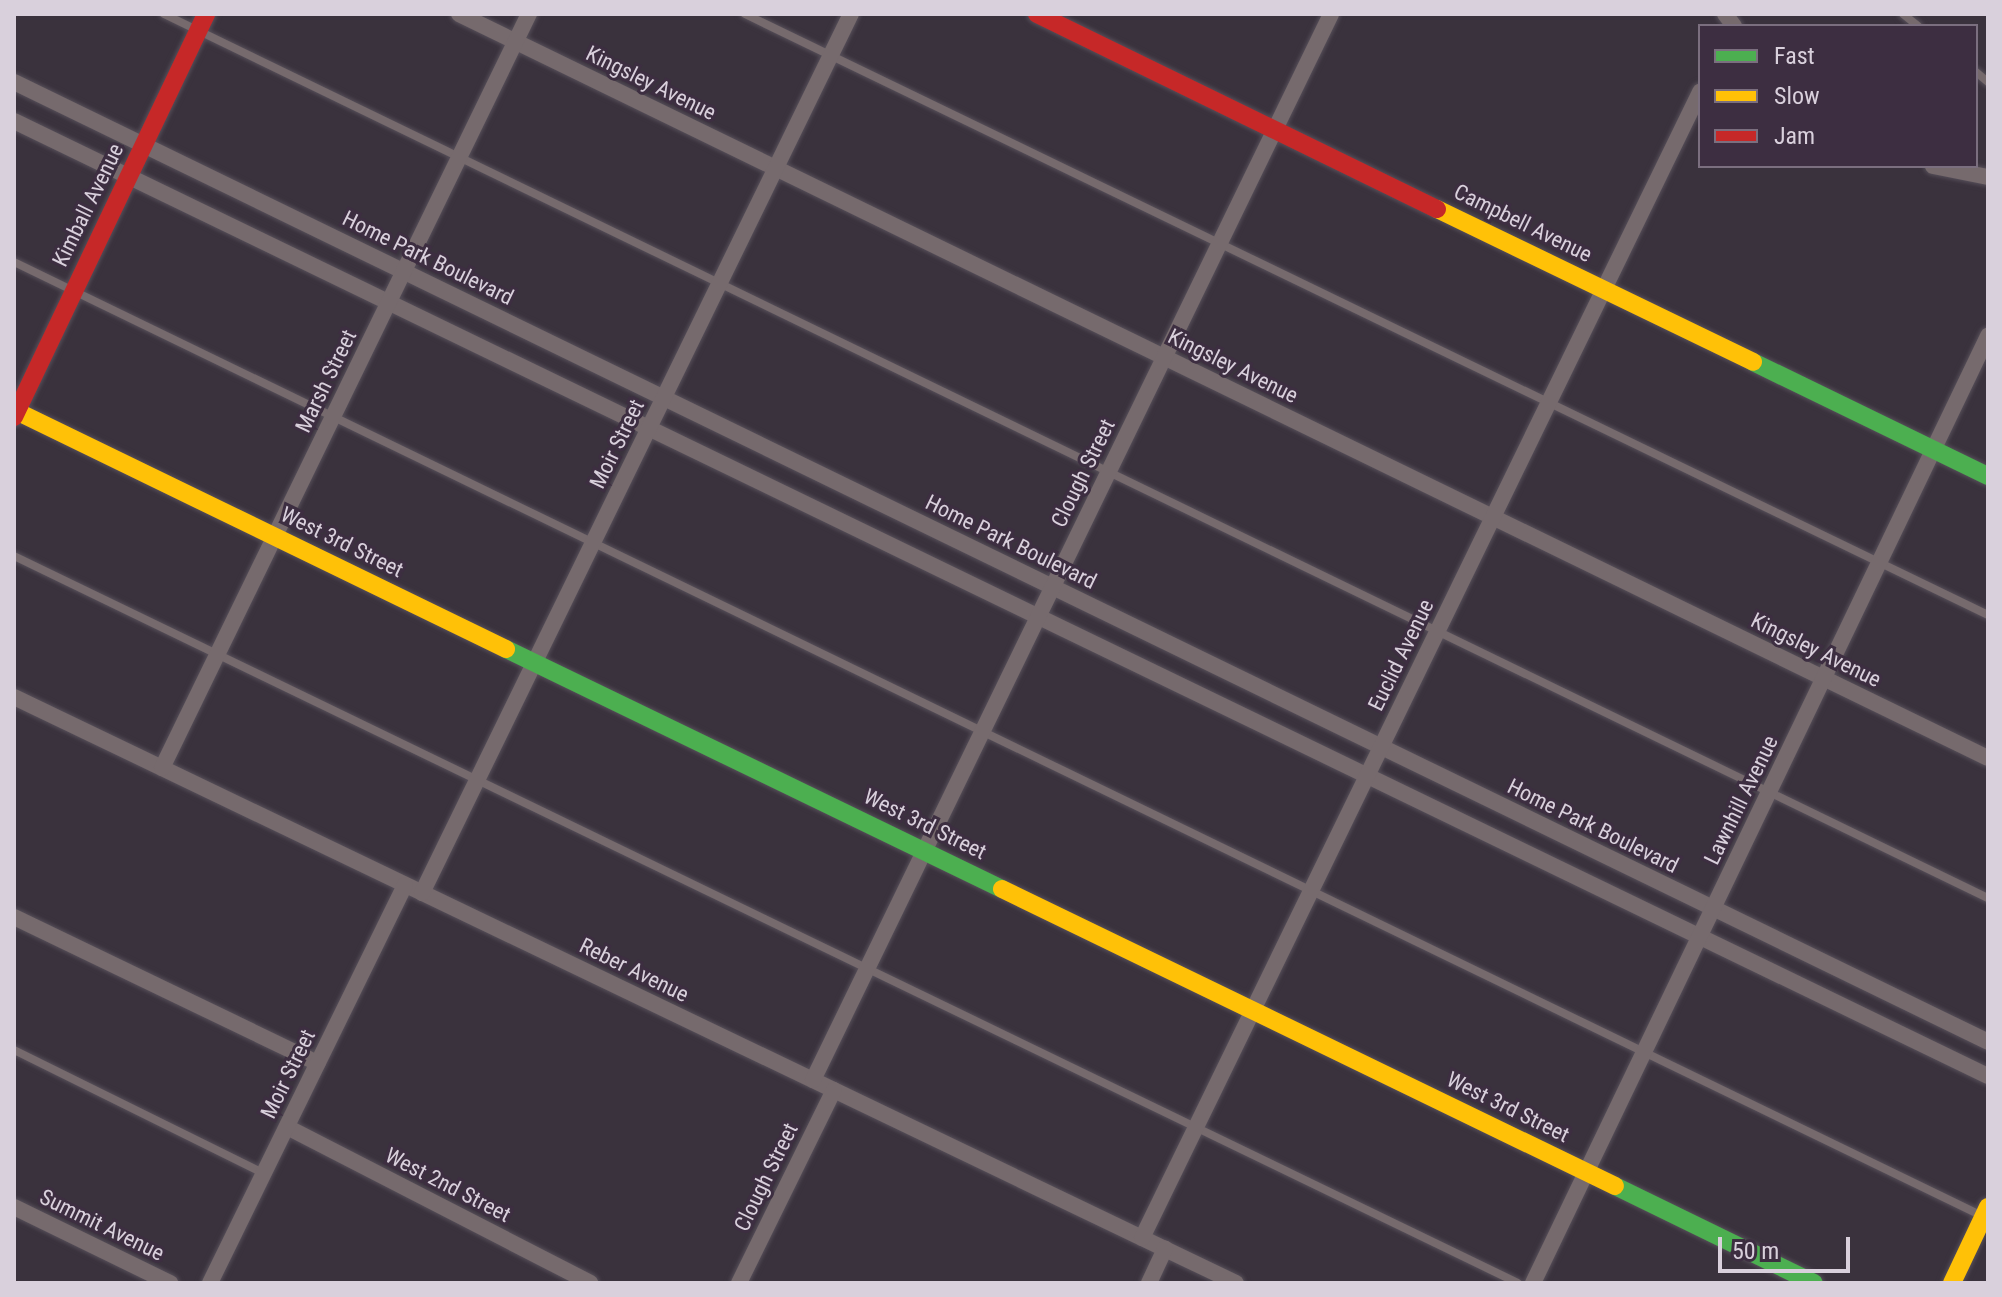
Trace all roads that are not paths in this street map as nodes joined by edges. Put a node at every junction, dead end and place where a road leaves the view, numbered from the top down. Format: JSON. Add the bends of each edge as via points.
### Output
{"nodes":[{"id":1,"x":164,"y":14,"type":"edge"},
{"id":2,"x":459,"y":14,"type":"edge"},
{"id":3,"x":529,"y":14,"type":"edge"},
{"id":4,"x":745,"y":14,"type":"edge"},
{"id":5,"x":851,"y":14,"type":"edge"},
{"id":6,"x":1037,"y":14,"type":"edge"},
{"id":7,"x":1331,"y":14,"type":"edge"},
{"id":8,"x":202,"y":22,"type":"edge"},
{"id":9,"x":516,"y":41,"type":"junction"},
{"id":10,"x":831,"y":56,"type":"junction"},
{"id":11,"x":14,"y":82,"type":"edge"},
{"id":12,"x":1698,"y":96,"type":"edge"},
{"id":13,"x":14,"y":121,"type":"edge"},
{"id":14,"x":1274,"y":130,"type":"junction"},
{"id":15,"x":144,"y":145,"type":"junction"},
{"id":16,"x":460,"y":157,"type":"junction"},
{"id":17,"x":1943,"y":168,"type":"edge"},
{"id":18,"x":776,"y":169,"type":"junction"},
{"id":19,"x":129,"y":176,"type":"junction"},
{"id":20,"x":1988,"y":177,"type":"edge"},
{"id":21,"x":1220,"y":241,"type":"junction"},
{"id":22,"x":14,"y":262,"type":"edge"},
{"id":23,"x":404,"y":271,"type":"junction"},
{"id":24,"x":721,"y":281,"type":"junction"},
{"id":25,"x":1604,"y":289,"type":"junction"},
{"id":26,"x":74,"y":291,"type":"junction"},
{"id":27,"x":389,"y":302,"type":"junction"},
{"id":28,"x":1988,"y":336,"type":"edge"},
{"id":29,"x":1164,"y":357,"type":"junction"},
{"id":30,"x":664,"y":398,"type":"junction"},
{"id":31,"x":1549,"y":403,"type":"junction"},
{"id":32,"x":15,"y":413,"type":"edge"},
{"id":33,"x":333,"y":418,"type":"junction"},
{"id":34,"x":649,"y":428,"type":"junction"},
{"id":35,"x":1934,"y":450,"type":"junction"},
{"id":36,"x":1108,"y":473,"type":"junction"},
{"id":37,"x":1988,"y":476,"type":"edge"},
{"id":38,"x":1493,"y":517,"type":"junction"},
{"id":39,"x":275,"y":537,"type":"junction"},
{"id":40,"x":594,"y":541,"type":"junction"},
{"id":41,"x":14,"y":556,"type":"edge"},
{"id":42,"x":1880,"y":561,"type":"junction"},
{"id":43,"x":1052,"y":587,"type":"junction"},
{"id":44,"x":1988,"y":615,"type":"edge"},
{"id":45,"x":1038,"y":616,"type":"junction"},
{"id":46,"x":1437,"y":632,"type":"junction"},
{"id":47,"x":219,"y":652,"type":"junction"},
{"id":48,"x":535,"y":663,"type":"junction"},
{"id":49,"x":1824,"y":678,"type":"junction"},
{"id":50,"x":14,"y":697,"type":"edge"},
{"id":51,"x":983,"y":729,"type":"junction"},
{"id":52,"x":1381,"y":747,"type":"junction"},
{"id":53,"x":1988,"y":758,"type":"edge"},
{"id":54,"x":162,"y":768,"type":"junction"},
{"id":55,"x":1367,"y":775,"type":"junction"},
{"id":56,"x":478,"y":778,"type":"junction"},
{"id":57,"x":1769,"y":792,"type":"junction"},
{"id":58,"x":924,"y":850,"type":"junction"},
{"id":59,"x":405,"y":885,"type":"junction"},
{"id":60,"x":1313,"y":888,"type":"junction"},
{"id":61,"x":422,"y":893,"type":"junction"},
{"id":62,"x":1988,"y":898,"type":"edge"},
{"id":63,"x":1713,"y":908,"type":"junction"},
{"id":64,"x":14,"y":917,"type":"edge"},
{"id":65,"x":1700,"y":936,"type":"junction"},
{"id":66,"x":869,"y":964,"type":"junction"},
{"id":67,"x":1253,"y":1011,"type":"junction"},
{"id":68,"x":1988,"y":1042,"type":"edge"},
{"id":69,"x":14,"y":1050,"type":"edge"},
{"id":70,"x":1645,"y":1050,"type":"junction"},
{"id":71,"x":318,"y":1063,"type":"junction"},
{"id":72,"x":1988,"y":1076,"type":"edge"},
{"id":73,"x":813,"y":1080,"type":"junction"},
{"id":74,"x":834,"y":1090,"type":"junction"},
{"id":75,"x":1197,"y":1125,"type":"junction"},
{"id":76,"x":287,"y":1127,"type":"junction"},
{"id":77,"x":1587,"y":1172,"type":"junction"},
{"id":78,"x":264,"y":1173,"type":"junction"},
{"id":79,"x":14,"y":1207,"type":"edge"},
{"id":80,"x":1986,"y":1214,"type":"edge"},
{"id":81,"x":1142,"y":1238,"type":"junction"},
{"id":82,"x":1165,"y":1249,"type":"junction"},
{"id":83,"x":170,"y":1283,"type":"edge"},
{"id":84,"x":210,"y":1283,"type":"edge"},
{"id":85,"x":590,"y":1283,"type":"edge"},
{"id":86,"x":739,"y":1283,"type":"edge"},
{"id":87,"x":1149,"y":1283,"type":"edge"},
{"id":88,"x":1236,"y":1283,"type":"edge"},
{"id":89,"x":1518,"y":1283,"type":"edge"},
{"id":90,"x":1533,"y":1283,"type":"edge"},
{"id":91,"x":1814,"y":1283,"type":"edge"},
{"id":92,"x":1952,"y":1283,"type":"edge"}],
"edges":[{"from":1,"to":8,"type":"lane"},
{"from":2,"to":9,"type":"street","name":"Kingsley Avenue"},
{"from":3,"to":9,"type":"street","name":"Marsh Street"},
{"from":4,"to":10,"type":"lane"},
{"from":5,"to":10,"type":"street","name":"Moir Street"},
{"from":6,"to":14,"type":"street","name":"Campbell Avenue"},
{"from":7,"to":14,"type":"street","name":"Clough Street"},
{"from":8,"to":15,"type":"street","name":"Kimball Avenue"},
{"from":8,"to":16,"type":"lane"},
{"from":9,"to":16,"type":"street","name":"Marsh Street"},
{"from":9,"to":18,"type":"street","name":"Kingsley Avenue"},
{"from":10,"to":18,"type":"street","name":"Moir Street"},
{"from":10,"to":21,"type":"lane"},
{"from":11,"to":15,"type":"street","name":"Home Park Boulevard"},
{"from":12,"to":25,"type":"street","name":"Euclid Avenue"},
{"from":13,"to":19,"type":"street"},
{"from":14,"to":21,"type":"street","name":"Clough Street"},
{"from":14,"to":25,"type":"street","name":"Campbell Avenue"},
{"from":15,"to":19,"type":"street","name":"Kimball Avenue"},
{"from":15,"to":23,"type":"street","name":"Home Park Boulevard"},
{"from":16,"to":23,"type":"street","name":"Marsh Street"},
{"from":16,"to":24,"type":"lane"},
{"from":17,"to":20,"type":"street"},
{"from":18,"to":24,"type":"street","name":"Moir Street"},
{"from":18,"to":29,"type":"street","name":"Kingsley Avenue"},
{"from":19,"to":26,"type":"street","name":"Kimball Avenue"},
{"from":19,"to":27,"type":"street"},
{"from":21,"to":29,"type":"street","name":"Clough Street"},
{"from":21,"to":31,"type":"lane"},
{"from":22,"to":26,"type":"lane"},
{"from":23,"to":27,"type":"street","name":"Marsh Street"},
{"from":23,"to":30,"type":"street","name":"Home Park Boulevard"},
{"from":24,"to":30,"type":"street","name":"Moir Street"},
{"from":24,"to":36,"type":"lane"},
{"from":25,"to":31,"type":"street","name":"Euclid Avenue"},
{"from":25,"to":35,"type":"street","name":"Campbell Avenue"},
{"from":26,"to":32,"type":"street","name":"Kimball Avenue"},
{"from":26,"to":33,"type":"lane"},
{"from":27,"to":33,"type":"street","name":"Marsh Street"},
{"from":27,"to":34,"type":"street"},
{"from":28,"to":35,"type":"street","name":"Lawnhill Avenue"},
{"from":29,"to":36,"type":"street","name":"Clough Street"},
{"from":29,"to":38,"type":"street","name":"Kingsley Avenue"},
{"from":30,"to":34,"type":"street","name":"Moir Street"},
{"from":30,"to":43,"type":"street","name":"Home Park Boulevard"},
{"from":31,"to":38,"type":"street","name":"Euclid Avenue"},
{"from":31,"to":42,"type":"lane"},
{"from":32,"to":39,"type":"street","name":"West 3rd Street"},
{"from":33,"to":39,"type":"street","name":"Marsh Street"},
{"from":33,"to":40,"type":"lane"},
{"from":34,"to":40,"type":"street","name":"Moir Street"},
{"from":34,"to":45,"type":"street"},
{"from":35,"to":37,"type":"street","name":"Campbell Avenue"},
{"from":35,"to":42,"type":"street","name":"Lawnhill Avenue"},
{"from":36,"to":43,"type":"street","name":"Clough Street"},
{"from":36,"to":46,"type":"lane"},
{"from":38,"to":46,"type":"street","name":"Euclid Avenue"},
{"from":38,"to":49,"type":"street","name":"Kingsley Avenue"},
{"from":39,"to":47,"type":"street","name":"Marsh Street"},
{"from":39,"to":48,"type":"street","name":"West 3rd Street"},
{"from":40,"to":48,"type":"street","name":"Moir Street"},
{"from":40,"to":51,"type":"lane"},
{"from":41,"to":47,"type":"lane"},
{"from":42,"to":44,"type":"lane"},
{"from":42,"to":49,"type":"street","name":"Lawnhill Avenue"},
{"from":43,"to":45,"type":"street","name":"Clough Street"},
{"from":43,"to":52,"type":"street","name":"Home Park Boulevard"},
{"from":45,"to":51,"type":"street","name":"Clough Street"},
{"from":45,"to":55,"type":"street"},
{"from":46,"to":52,"type":"street","name":"Euclid Avenue"},
{"from":46,"to":57,"type":"lane"},
{"from":47,"to":54,"type":"street","name":"Marsh Street"},
{"from":47,"to":56,"type":"lane"},
{"from":48,"to":56,"type":"street","name":"Moir Street"},
{"from":48,"to":58,"type":"street","name":"West 3rd Street"},
{"from":49,"to":53,"type":"street","name":"Kingsley Avenue"},
{"from":49,"to":57,"type":"street","name":"Lawnhill Avenue"},
{"from":50,"to":54,"type":"street","name":"Reber Avenue"},
{"from":51,"to":58,"type":"street","name":"Clough Street"},
{"from":51,"to":60,"type":"lane"},
{"from":52,"to":55,"type":"street","name":"Euclid Avenue"},
{"from":52,"to":63,"type":"street","name":"Home Park Boulevard"},
{"from":54,"to":59,"type":"street","name":"Reber Avenue"},
{"from":55,"to":60,"type":"street","name":"Euclid Avenue"},
{"from":55,"to":65,"type":"street"},
{"from":56,"to":61,"type":"street","name":"Moir Street"},
{"from":56,"to":66,"type":"lane"},
{"from":57,"to":62,"type":"lane"},
{"from":57,"to":63,"type":"street","name":"Lawnhill Avenue"},
{"from":58,"to":66,"type":"street","name":"Clough Street"},
{"from":58,"to":67,"type":"street","name":"West 3rd Street"},
{"from":59,"to":61,"type":"street","name":"Reber Avenue"},
{"from":59,"to":71,"type":"street","name":"Moir Street"},
{"from":60,"to":67,"type":"street","name":"Euclid Avenue"},
{"from":60,"to":70,"type":"lane"},
{"from":61,"to":73,"type":"street","name":"Reber Avenue"},
{"from":63,"to":65,"type":"street","name":"Lawnhill Avenue"},
{"from":63,"to":68,"type":"street","name":"Home Park Boulevard"},
{"from":64,"to":71,"type":"street"},
{"from":65,"to":70,"type":"street","name":"Lawnhill Avenue"},
{"from":65,"to":72,"type":"street"},
{"from":66,"to":73,"type":"street","name":"Clough Street"},
{"from":66,"to":75,"type":"lane"},
{"from":67,"to":75,"type":"street","name":"Euclid Avenue"},
{"from":67,"to":77,"type":"street","name":"West 3rd Street"},
{"from":69,"to":78,"type":"lane"},
{"from":70,"to":77,"type":"street","name":"Lawnhill Avenue"},
{"from":70,"to":80,"type":"lane"},
{"from":71,"to":76,"type":"street","name":"Moir Street"},
{"from":73,"to":74,"type":"street","name":"Reber Avenue"},
{"from":74,"to":81,"type":"street","name":"Reber Avenue"},
{"from":74,"to":86,"type":"street","name":"Clough Street"},
{"from":75,"to":81,"type":"street","name":"Euclid Avenue"},
{"from":75,"to":89,"type":"lane"},
{"from":76,"to":78,"type":"street","name":"Moir Street"},
{"from":76,"to":85,"type":"street","name":"West 2nd Street"},
{"from":77,"to":90,"type":"street","name":"Lawnhill Avenue"},
{"from":77,"to":91,"type":"street","name":"West 3rd Street"},
{"from":78,"to":84,"type":"street","name":"Moir Street"},
{"from":79,"to":83,"type":"street","name":"Summit Avenue"},
{"from":80,"to":92,"type":"street"},
{"from":81,"to":82,"type":"street","name":"Reber Avenue"},
{"from":82,"to":87,"type":"street"},
{"from":82,"to":88,"type":"street","name":"Reber Avenue"}]}
